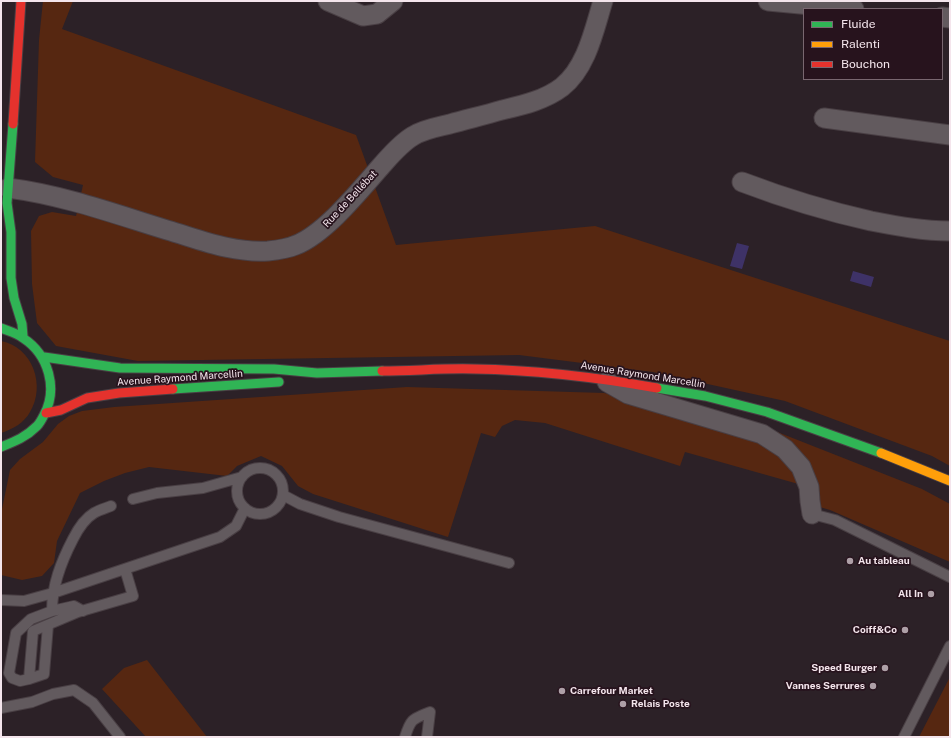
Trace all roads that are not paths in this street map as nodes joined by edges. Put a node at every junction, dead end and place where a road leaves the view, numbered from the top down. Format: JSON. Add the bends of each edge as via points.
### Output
{"nodes":[{"id":1,"x":21,"y":1,"type":"edge"},
{"id":2,"x":328,"y":1,"type":"edge"},
{"id":3,"x":393,"y":1,"type":"edge"},
{"id":4,"x":603,"y":1,"type":"edge"},
{"id":5,"x":768,"y":1,"type":"edge"},
{"id":6,"x":843,"y":8,"type":"edge"},
{"id":7,"x":824,"y":118,"type":"dead end"},
{"id":8,"x":950,"y":135,"type":"edge"},
{"id":9,"x":742,"y":182,"type":"dead end"},
{"id":10,"x":8,"y":195,"type":"junction"},
{"id":11,"x":1,"y":214,"type":"edge"},
{"id":12,"x":950,"y":231,"type":"edge"},
{"id":13,"x":1,"y":328,"type":"edge"},
{"id":14,"x":23,"y":336,"type":"junction"},
{"id":15,"x":44,"y":357,"type":"junction"},
{"id":16,"x":317,"y":373,"type":"junction"},
{"id":17,"x":599,"y":378,"type":"junction"},
{"id":18,"x":46,"y":414,"type":"junction"},
{"id":19,"x":5,"y":446,"type":"edge"},
{"id":20,"x":7,"y":456,"type":"dead end"},
{"id":21,"x":242,"y":477,"type":"junction"},
{"id":22,"x":950,"y":481,"type":"edge"},
{"id":23,"x":283,"y":495,"type":"junction"},
{"id":24,"x":133,"y":499,"type":"dead end"},
{"id":25,"x":111,"y":506,"type":"dead end"},
{"id":26,"x":245,"y":508,"type":"junction"},
{"id":27,"x":812,"y":514,"type":"joint"},
{"id":28,"x":509,"y":563,"type":"dead end"},
{"id":29,"x":125,"y":569,"type":"junction"},
{"id":30,"x":950,"y":577,"type":"edge"},
{"id":31,"x":53,"y":593,"type":"junction"},
{"id":32,"x":1,"y":600,"type":"edge"},
{"id":33,"x":52,"y":611,"type":"junction"},
{"id":34,"x":83,"y":611,"type":"junction"},
{"id":35,"x":48,"y":625,"type":"junction"},
{"id":36,"x":950,"y":646,"type":"edge"},
{"id":37,"x":30,"y":679,"type":"junction"},
{"id":38,"x":1,"y":708,"type":"edge"},
{"id":39,"x":120,"y":737,"type":"edge"},
{"id":40,"x":405,"y":737,"type":"edge"},
{"id":41,"x":427,"y":737,"type":"edge"},
{"id":42,"x":904,"y":737,"type":"edge"}],
"edges":[{"from":1,"to":10,"type":"main road"},
{"from":2,"to":3,"type":"street","via":[[363,16],[377,14]]},
{"from":4,"to":10,"type":"street","name":"Rue de Bellébat","via":[[592,40],[582,62],[562,86],[548,96],[530,103],[426,130],[413,136],[393,152],[324,228],[296,245],[281,250],[232,249],[35,192]]},
{"from":5,"to":6,"type":"street"},
{"from":7,"to":8,"type":"street"},
{"from":9,"to":12,"type":"street","via":[[787,199],[848,216],[897,226]]},
{"from":10,"to":11,"type":"main road"},
{"from":10,"to":14,"type":"main road","via":[[11,278]]},
{"from":13,"to":14,"type":"main road"},
{"from":14,"to":15,"type":"main road"},
{"from":15,"to":16,"type":"main road","name":"Avenue Raymond Marcellin","via":[[120,368],[274,369]]},
{"from":15,"to":18,"type":"main road","via":[[52,391]]},
{"from":16,"to":17,"type":"main road","name":"Avenue Raymond Marcellin","via":[[473,369]]},
{"from":16,"to":18,"type":"main road","name":"Avenue Raymond Marcellin","via":[[275,383],[119,393],[86,398]]},
{"from":17,"to":22,"type":"main road","name":"Avenue Raymond Marcellin","via":[[705,396],[767,412],[859,444]]},
{"from":17,"to":27,"type":"street","via":[[628,394],[762,434],[785,449],[801,467],[809,487]]},
{"from":18,"to":19,"type":"main road","via":[[20,441]]},
{"from":19,"to":20,"type":"main road"},
{"from":21,"to":23,"type":"lane","via":[[248,471],[265,468],[279,478],[283,486]]},
{"from":21,"to":24,"type":"lane","via":[[203,488],[157,493]]},
{"from":21,"to":26,"type":"lane","via":[[237,487],[238,498]]},
{"from":23,"to":26,"type":"lane","via":[[275,509],[268,513],[259,514]]},
{"from":23,"to":28,"type":"lane","via":[[300,504],[339,517]]},
{"from":25,"to":31,"type":"lane","via":[[93,513],[82,524],[64,557]]},
{"from":26,"to":29,"type":"lane","via":[[236,526],[220,537]]},
{"from":27,"to":30,"type":"lane","via":[[835,520]]},
{"from":29,"to":31,"type":"lane"},
{"from":29,"to":34,"type":"lane","via":[[133,596]]},
{"from":31,"to":32,"type":"lane","via":[[24,601]]},
{"from":31,"to":33,"type":"lane"},
{"from":33,"to":34,"type":"lane","via":[[74,606]]},
{"from":33,"to":37,"type":"lane","via":[[30,619],[16,633],[9,673],[12,678]]},
{"from":34,"to":35,"type":"lane"},
{"from":35,"to":37,"type":"lane","via":[[44,674]]},
{"from":35,"to":37,"type":"lane","via":[[33,631]]},
{"from":36,"to":42,"type":"lane"},
{"from":38,"to":39,"type":"lane","via":[[74,690],[93,703]]},
{"from":40,"to":41,"type":"lane","via":[[410,723],[430,712]]}]}
